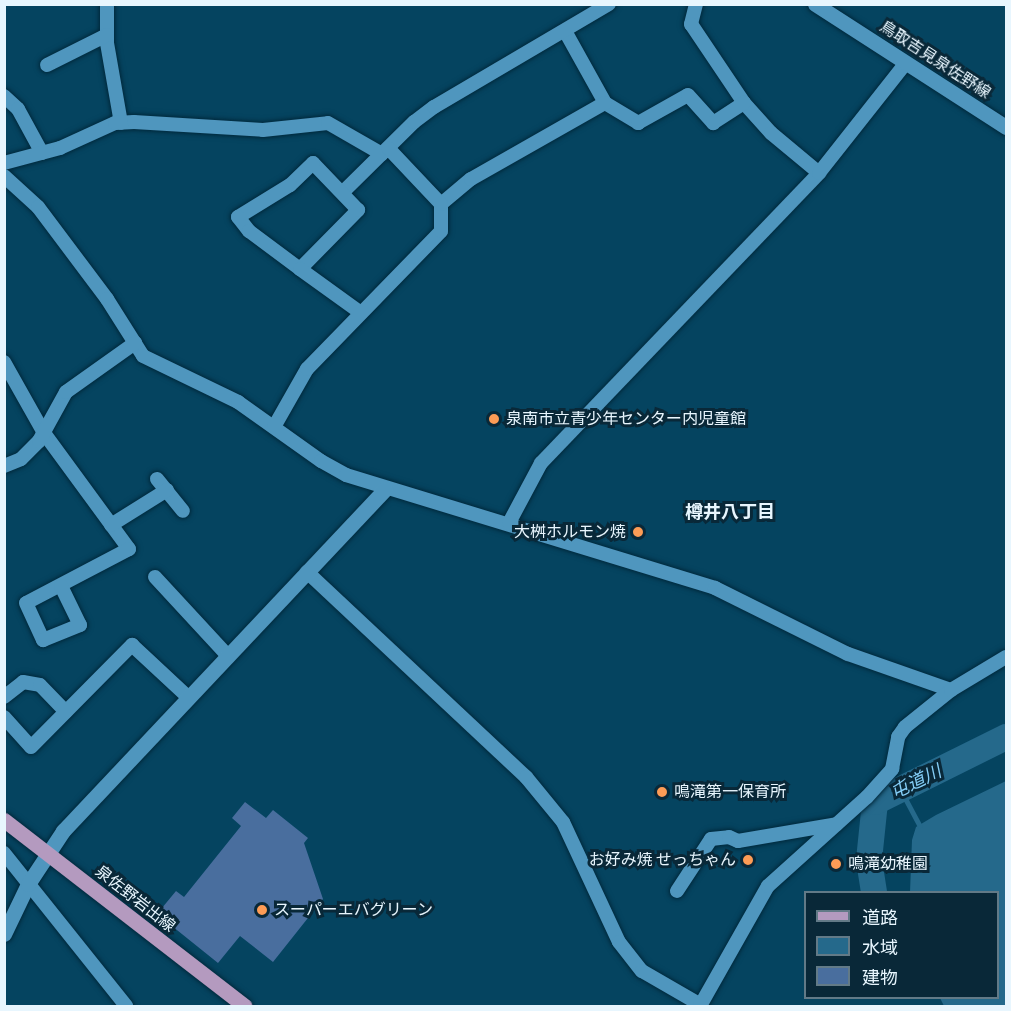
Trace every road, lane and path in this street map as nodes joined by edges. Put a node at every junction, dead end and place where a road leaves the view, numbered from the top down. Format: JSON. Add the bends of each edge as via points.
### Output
{"nodes":[{"id":1,"x":107,"y":4,"type":"edge"},
{"id":2,"x":609,"y":4,"type":"edge"},
{"id":3,"x":696,"y":4,"type":"edge"},
{"id":4,"x":815,"y":4,"type":"edge"},
{"id":5,"x":565,"y":31,"type":"junction"},
{"id":6,"x":106,"y":35,"type":"junction"},
{"id":7,"x":906,"y":63,"type":"junction"},
{"id":8,"x":46,"y":65,"type":"dead end"},
{"id":9,"x":4,"y":96,"type":"edge"},
{"id":10,"x":605,"y":103,"type":"junction"},
{"id":11,"x":744,"y":103,"type":"junction"},
{"id":12,"x":122,"y":123,"type":"junction"},
{"id":13,"x":1006,"y":127,"type":"edge"},
{"id":14,"x":385,"y":151,"type":"junction"},
{"id":15,"x":42,"y":153,"type":"junction"},
{"id":16,"x":4,"y":163,"type":"edge"},
{"id":17,"x":819,"y":173,"type":"junction"},
{"id":18,"x":4,"y":176,"type":"edge"},
{"id":19,"x":343,"y":192,"type":"junction"},
{"id":20,"x":441,"y":204,"type":"junction"},
{"id":21,"x":300,"y":269,"type":"junction"},
{"id":22,"x":361,"y":314,"type":"junction"},
{"id":23,"x":135,"y":343,"type":"junction"},
{"id":24,"x":4,"y":362,"type":"edge"},
{"id":25,"x":274,"y":427,"type":"junction"},
{"id":26,"x":44,"y":433,"type":"junction"},
{"id":27,"x":4,"y":466,"type":"edge"},
{"id":28,"x":158,"y":479,"type":"dead end"},
{"id":29,"x":385,"y":489,"type":"junction"},
{"id":30,"x":167,"y":490,"type":"junction"},
{"id":31,"x":183,"y":511,"type":"dead end"},
{"id":32,"x":508,"y":523,"type":"junction"},
{"id":33,"x":111,"y":525,"type":"junction"},
{"id":34,"x":307,"y":572,"type":"junction"},
{"id":35,"x":155,"y":577,"type":"dead end"},
{"id":36,"x":61,"y":586,"type":"dead end"},
{"id":37,"x":228,"y":656,"type":"junction"},
{"id":38,"x":1006,"y":657,"type":"edge"},
{"id":39,"x":951,"y":690,"type":"junction"},
{"id":40,"x":4,"y":697,"type":"edge"},
{"id":41,"x":189,"y":698,"type":"junction"},
{"id":42,"x":66,"y":712,"type":"junction"},
{"id":43,"x":4,"y":717,"type":"edge"},
{"id":44,"x":4,"y":820,"type":"edge"},
{"id":45,"x":837,"y":824,"type":"junction"},
{"id":46,"x":4,"y":853,"type":"edge"},
{"id":47,"x":46,"y":854,"type":"junction"},
{"id":48,"x":28,"y":884,"type":"junction"},
{"id":49,"x":677,"y":891,"type":"dead end"},
{"id":50,"x":4,"y":934,"type":"edge"},
{"id":51,"x":126,"y":1006,"type":"edge"},
{"id":52,"x":245,"y":1006,"type":"edge"},
{"id":53,"x":700,"y":1006,"type":"edge"}],
"edges":[{"from":1,"to":6,"type":"street"},
{"from":2,"to":5,"type":"street"},
{"from":3,"to":11,"type":"street","via":[[692,24]]},
{"from":4,"to":7,"type":"street","name":"鳥取吉見泉佐野線"},
{"from":5,"to":10,"type":"street"},
{"from":5,"to":14,"type":"street","via":[[434,107]]},
{"from":6,"to":8,"type":"street"},
{"from":6,"to":12,"type":"street"},
{"from":7,"to":13,"type":"street","name":"鳥取吉見泉佐野線"},
{"from":7,"to":17,"type":"street"},
{"from":9,"to":15,"type":"street","via":[[18,109]]},
{"from":10,"to":11,"type":"street","via":[[638,123],[688,95],[713,123]]},
{"from":10,"to":20,"type":"street","via":[[471,178]]},
{"from":11,"to":17,"type":"street","via":[[771,133]]},
{"from":12,"to":14,"type":"street","via":[[263,130],[328,123]]},
{"from":12,"to":15,"type":"street"},
{"from":14,"to":19,"type":"street"},
{"from":14,"to":20,"type":"street"},
{"from":15,"to":16,"type":"street"},
{"from":17,"to":32,"type":"street","via":[[541,463]]},
{"from":18,"to":23,"type":"street","via":[[38,207]]},
{"from":19,"to":21,"type":"street","via":[[358,210]]},
{"from":19,"to":21,"type":"street","via":[[313,163],[290,185],[238,217],[249,231]]},
{"from":20,"to":22,"type":"street","via":[[441,231]]},
{"from":21,"to":22,"type":"street"},
{"from":22,"to":25,"type":"street","via":[[308,369]]},
{"from":23,"to":25,"type":"street","via":[[143,356],[238,402]]},
{"from":23,"to":26,"type":"street","via":[[66,392]]},
{"from":24,"to":26,"type":"street"},
{"from":25,"to":29,"type":"street","via":[[346,475]]},
{"from":26,"to":27,"type":"street","via":[[21,459]]},
{"from":26,"to":33,"type":"street"},
{"from":28,"to":30,"type":"street"},
{"from":29,"to":32,"type":"street"},
{"from":29,"to":34,"type":"street"},
{"from":30,"to":31,"type":"street"},
{"from":30,"to":33,"type":"street"},
{"from":32,"to":39,"type":"street","via":[[715,588],[848,654]]},
{"from":33,"to":36,"type":"street","via":[[129,549]]},
{"from":34,"to":37,"type":"street"},
{"from":34,"to":53,"type":"street","via":[[526,777],[563,822],[619,942],[642,970]]},
{"from":35,"to":37,"type":"street"},
{"from":37,"to":41,"type":"street"},
{"from":38,"to":39,"type":"street"},
{"from":39,"to":45,"type":"street","via":[[904,727],[898,737],[892,769]]},
{"from":40,"to":42,"type":"street","via":[[23,682],[40,685]]},
{"from":41,"to":42,"type":"street","via":[[132,645]]},
{"from":41,"to":47,"type":"street","via":[[63,831]]},
{"from":42,"to":43,"type":"street","via":[[31,747]]},
{"from":44,"to":47,"type":"main road","name":"泉佐野岩出線"},
{"from":45,"to":49,"type":"street","via":[[738,841],[729,837],[711,839]]},
{"from":45,"to":53,"type":"street","via":[[768,886]]},
{"from":46,"to":48,"type":"street"},
{"from":47,"to":48,"type":"street"},
{"from":47,"to":52,"type":"main road","name":"泉佐野岩出線"},
{"from":48,"to":50,"type":"street"},
{"from":48,"to":51,"type":"street"}]}
